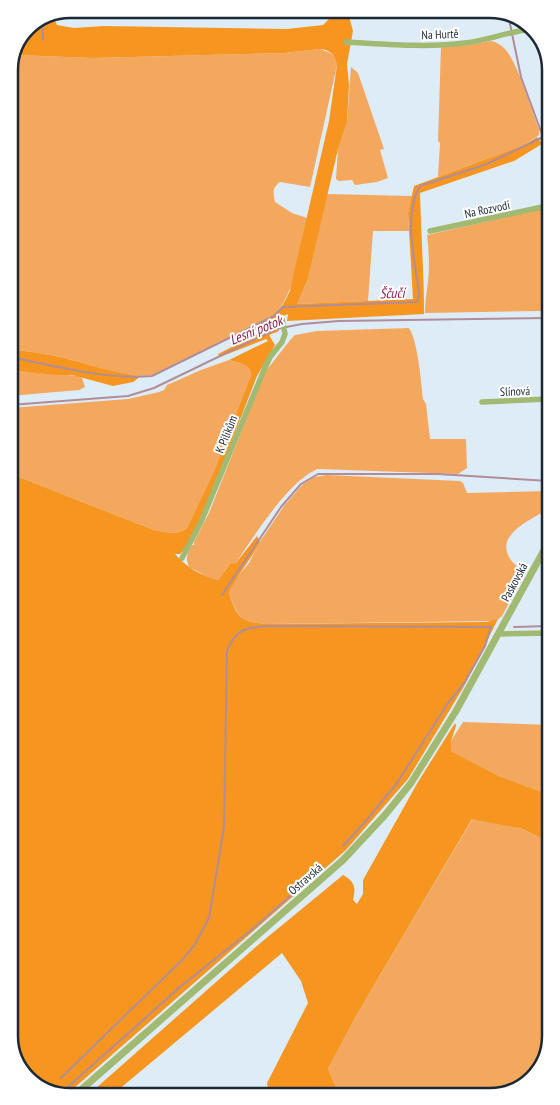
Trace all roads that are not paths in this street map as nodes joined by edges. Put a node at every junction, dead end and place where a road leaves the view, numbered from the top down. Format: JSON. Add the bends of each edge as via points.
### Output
{"nodes":[{"id":1,"x":524,"y":30,"type":"edge"},
{"id":2,"x":346,"y":42,"type":"dead end"},
{"id":3,"x":542,"y":207,"type":"edge"},
{"id":4,"x":430,"y":231,"type":"dead end"},
{"id":5,"x":282,"y":321,"type":"dead end"},
{"id":6,"x":542,"y":399,"type":"edge"},
{"id":7,"x":482,"y":402,"type":"dead end"},
{"id":8,"x":542,"y":553,"type":"edge"},
{"id":9,"x":182,"y":558,"type":"dead end"},
{"id":10,"x":542,"y":633,"type":"edge"},
{"id":11,"x":499,"y":634,"type":"junction"},
{"id":12,"x":84,"y":1087,"type":"edge"}],
"edges":[{"from":1,"to":2,"type":"street","name":"Na Hurtě","via":[[482,40],[439,45]]},
{"from":3,"to":4,"type":"street","name":"Na Rozvodí"},
{"from":5,"to":9,"type":"street","name":"K Pilíkům","via":[[282,342],[270,357],[202,522]]},
{"from":6,"to":7,"type":"street","name":"Slínová"},
{"from":8,"to":11,"type":"street","name":"Paskovská"},
{"from":10,"to":11,"type":"street"},
{"from":11,"to":12,"type":"street","name":"Ostravská","via":[[433,750],[379,822],[343,860]]}]}
